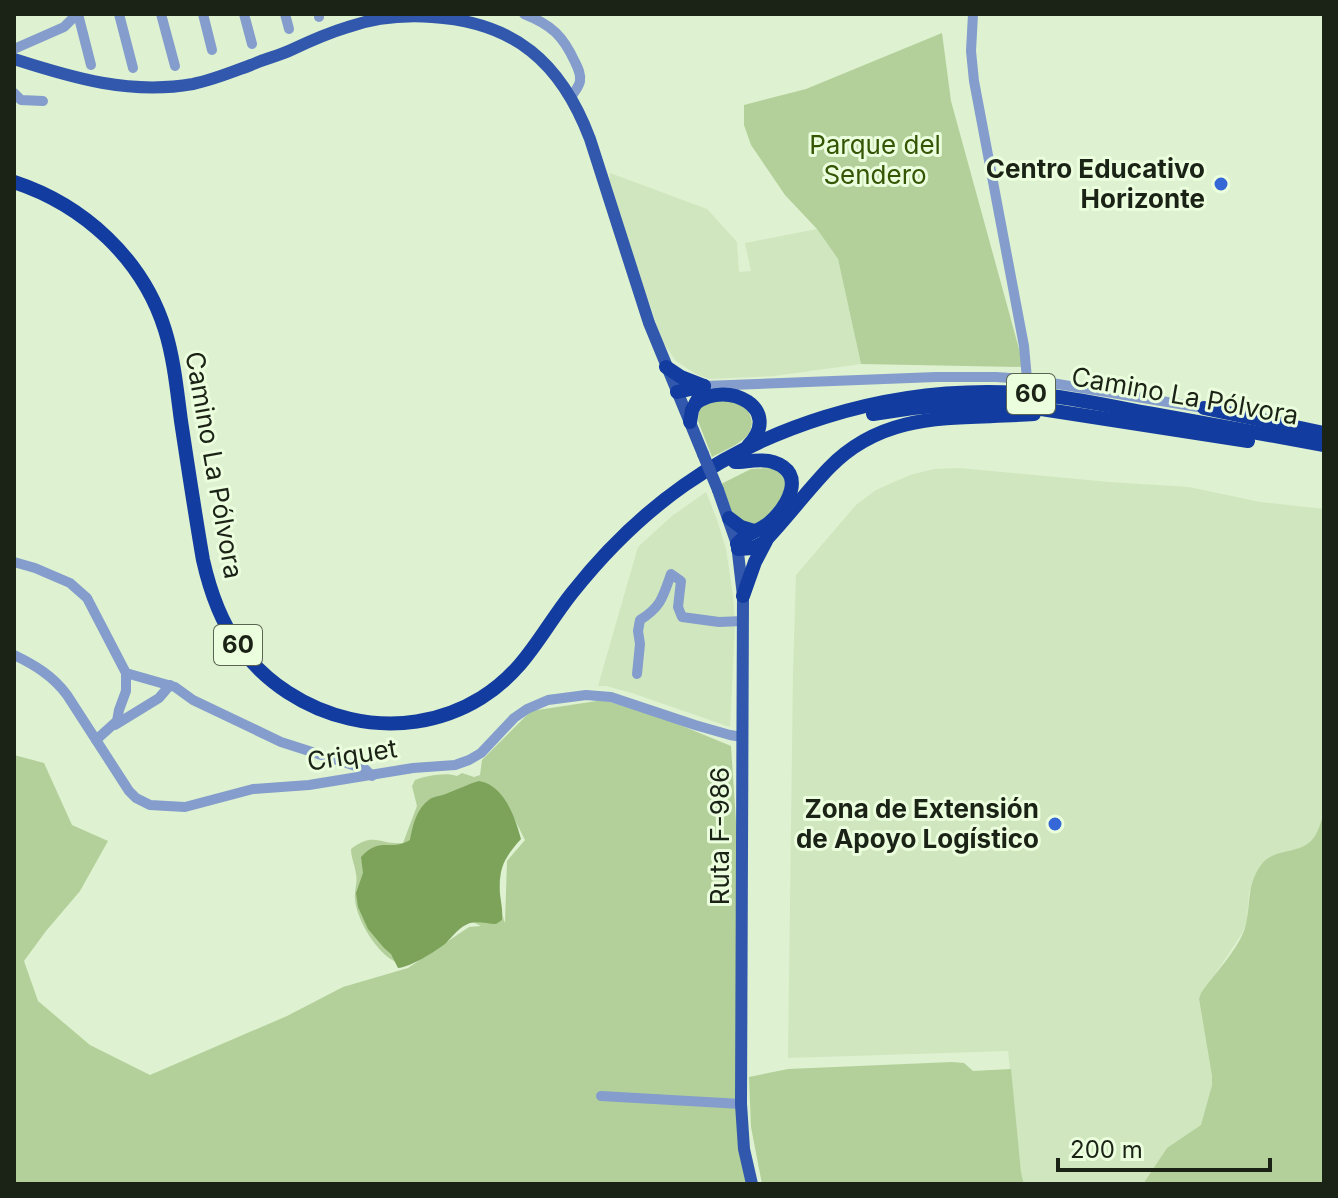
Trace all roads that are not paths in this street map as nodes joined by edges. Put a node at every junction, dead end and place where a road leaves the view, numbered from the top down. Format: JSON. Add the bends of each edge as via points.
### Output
{"nodes":[{"id":1,"x":77,"y":14,"type":"edge"},
{"id":2,"x":119,"y":14,"type":"edge"},
{"id":3,"x":161,"y":14,"type":"edge"},
{"id":4,"x":203,"y":14,"type":"edge"},
{"id":5,"x":244,"y":14,"type":"edge"},
{"id":6,"x":285,"y":14,"type":"edge"},
{"id":7,"x":524,"y":14,"type":"edge"},
{"id":8,"x":973,"y":14,"type":"edge"},
{"id":9,"x":289,"y":29,"type":"dead end"},
{"id":10,"x":252,"y":44,"type":"dead end"},
{"id":11,"x":14,"y":49,"type":"edge"},
{"id":12,"x":212,"y":50,"type":"dead end"},
{"id":13,"x":14,"y":59,"type":"edge"},
{"id":14,"x":91,"y":65,"type":"dead end"},
{"id":15,"x":175,"y":66,"type":"dead end"},
{"id":16,"x":133,"y":68,"type":"dead end"},
{"id":17,"x":14,"y":93,"type":"edge"},
{"id":18,"x":571,"y":98,"type":"junction"},
{"id":19,"x":43,"y":101,"type":"dead end"},
{"id":20,"x":14,"y":182,"type":"edge"},
{"id":21,"x":14,"y":191,"type":"edge"},
{"id":22,"x":666,"y":367,"type":"junction"},
{"id":23,"x":1027,"y":379,"type":"junction"},
{"id":24,"x":677,"y":392,"type":"junction"},
{"id":25,"x":702,"y":393,"type":"junction"},
{"id":26,"x":1204,"y":408,"type":"joint"},
{"id":27,"x":1065,"y":411,"type":"junction"},
{"id":28,"x":690,"y":422,"type":"junction"},
{"id":29,"x":1324,"y":433,"type":"edge"},
{"id":30,"x":1324,"y":445,"type":"edge"},
{"id":31,"x":1324,"y":453,"type":"edge"},
{"id":32,"x":739,"y":456,"type":"junction"},
{"id":33,"x":729,"y":518,"type":"junction"},
{"id":34,"x":754,"y":531,"type":"junction"},
{"id":35,"x":770,"y":534,"type":"junction"},
{"id":36,"x":738,"y":547,"type":"junction"},
{"id":37,"x":14,"y":562,"type":"edge"},
{"id":38,"x":743,"y":596,"type":"junction"},
{"id":39,"x":743,"y":621,"type":"junction"},
{"id":40,"x":14,"y":655,"type":"edge"},
{"id":41,"x":126,"y":673,"type":"junction"},
{"id":42,"x":637,"y":674,"type":"dead end"},
{"id":43,"x":170,"y":685,"type":"junction"},
{"id":44,"x":115,"y":725,"type":"junction"},
{"id":45,"x":742,"y":737,"type":"junction"},
{"id":46,"x":96,"y":740,"type":"junction"},
{"id":47,"x":372,"y":776,"type":"junction"},
{"id":48,"x":601,"y":1096,"type":"dead end"},
{"id":49,"x":741,"y":1104,"type":"junction"},
{"id":50,"x":752,"y":1184,"type":"edge"}],
"edges":[{"from":1,"to":11,"type":"street","via":[[64,27]]},
{"from":1,"to":14,"type":"street"},
{"from":2,"to":16,"type":"street"},
{"from":3,"to":15,"type":"street"},
{"from":4,"to":12,"type":"street"},
{"from":5,"to":10,"type":"street"},
{"from":6,"to":9,"type":"street"},
{"from":7,"to":18,"type":"street","via":[[566,44],[581,79]]},
{"from":8,"to":23,"type":"street","via":[[974,81]]},
{"from":13,"to":18,"type":"main road","name":"Ruta F-986","via":[[100,83],[182,85],[223,76],[359,23],[435,17],[483,25],[519,42],[553,71]]},
{"from":17,"to":19,"type":"street","via":[[21,100]]},
{"from":18,"to":22,"type":"main road","name":"Ruta F-986","via":[[590,139]]},
{"from":20,"to":32,"type":"highway","name":"Camino La Pólvora","number":"60","via":[[52,197],[92,223],[146,286],[170,350],[203,560],[217,607],[261,672],[287,693],[331,714],[371,723],[413,723],[483,697],[520,665],[570,596],[643,517],[689,481]]},
{"from":21,"to":32,"type":"highway","name":"Camino La Pólvora","number":"60","via":[[54,208],[88,231],[140,294],[164,357],[195,559],[208,605],[227,642],[254,675],[287,702],[318,717],[361,729],[409,731],[454,720],[486,703],[534,660],[583,592],[637,532]]},
{"from":22,"to":24,"type":"main road","name":"Ruta F-986"},
{"from":22,"to":25,"type":"highway"},
{"from":23,"to":25,"type":"street","via":[[936,377]]},
{"from":23,"to":26,"type":"street"},
{"from":24,"to":25,"type":"highway"},
{"from":24,"to":28,"type":"main road","name":"Ruta F-986"},
{"from":25,"to":28,"type":"highway"},
{"from":25,"to":32,"type":"highway","via":[[740,396],[756,409],[758,430]]},
{"from":26,"to":29,"type":"highway"},
{"from":27,"to":31,"type":"highway","name":"Camino La Pólvora","number":"60"},
{"from":27,"to":32,"type":"highway","name":"Camino La Pólvora","number":"60","via":[[978,404],[890,411],[822,427]]},
{"from":27,"to":35,"type":"highway","via":[[931,419],[885,431],[830,467]]},
{"from":28,"to":33,"type":"main road","name":"Ruta F-986","bridge":true},
{"from":30,"to":32,"type":"highway","name":"Camino La Pólvora","number":"60","via":[[1039,394],[989,392],[870,405],[805,423]]},
{"from":32,"to":34,"type":"highway","via":[[772,461],[790,477],[791,496],[769,523]]},
{"from":33,"to":34,"type":"highway"},
{"from":33,"to":36,"type":"main road","name":"Ruta F-986"},
{"from":34,"to":36,"type":"highway"},
{"from":35,"to":36,"type":"highway","via":[[758,546]]},
{"from":35,"to":38,"type":"highway"},
{"from":36,"to":38,"type":"main road","name":"Ruta F-986"},
{"from":37,"to":41,"type":"street","via":[[70,583],[87,598]]},
{"from":38,"to":39,"type":"main road","name":"Ruta F-986"},
{"from":39,"to":42,"type":"street","via":[[682,617],[681,581],[671,574],[661,603],[640,620]]},
{"from":39,"to":45,"type":"main road","name":"Ruta F-986"},
{"from":40,"to":46,"type":"street","name":"Criquet","via":[[57,682]]},
{"from":41,"to":43,"type":"street"},
{"from":41,"to":44,"type":"street"},
{"from":43,"to":44,"type":"street","via":[[159,698]]},
{"from":43,"to":47,"type":"street","via":[[281,742],[365,769]]},
{"from":44,"to":46,"type":"street"},
{"from":45,"to":47,"type":"street","name":"Criquet","via":[[611,697],[586,695],[527,709],[469,760]]},
{"from":45,"to":49,"type":"main road","name":"Ruta F-986"},
{"from":46,"to":47,"type":"street","name":"Criquet","via":[[133,795],[155,806],[185,807],[253,789]]},
{"from":48,"to":49,"type":"street"},
{"from":49,"to":50,"type":"main road","name":"Ruta F-986"}]}
